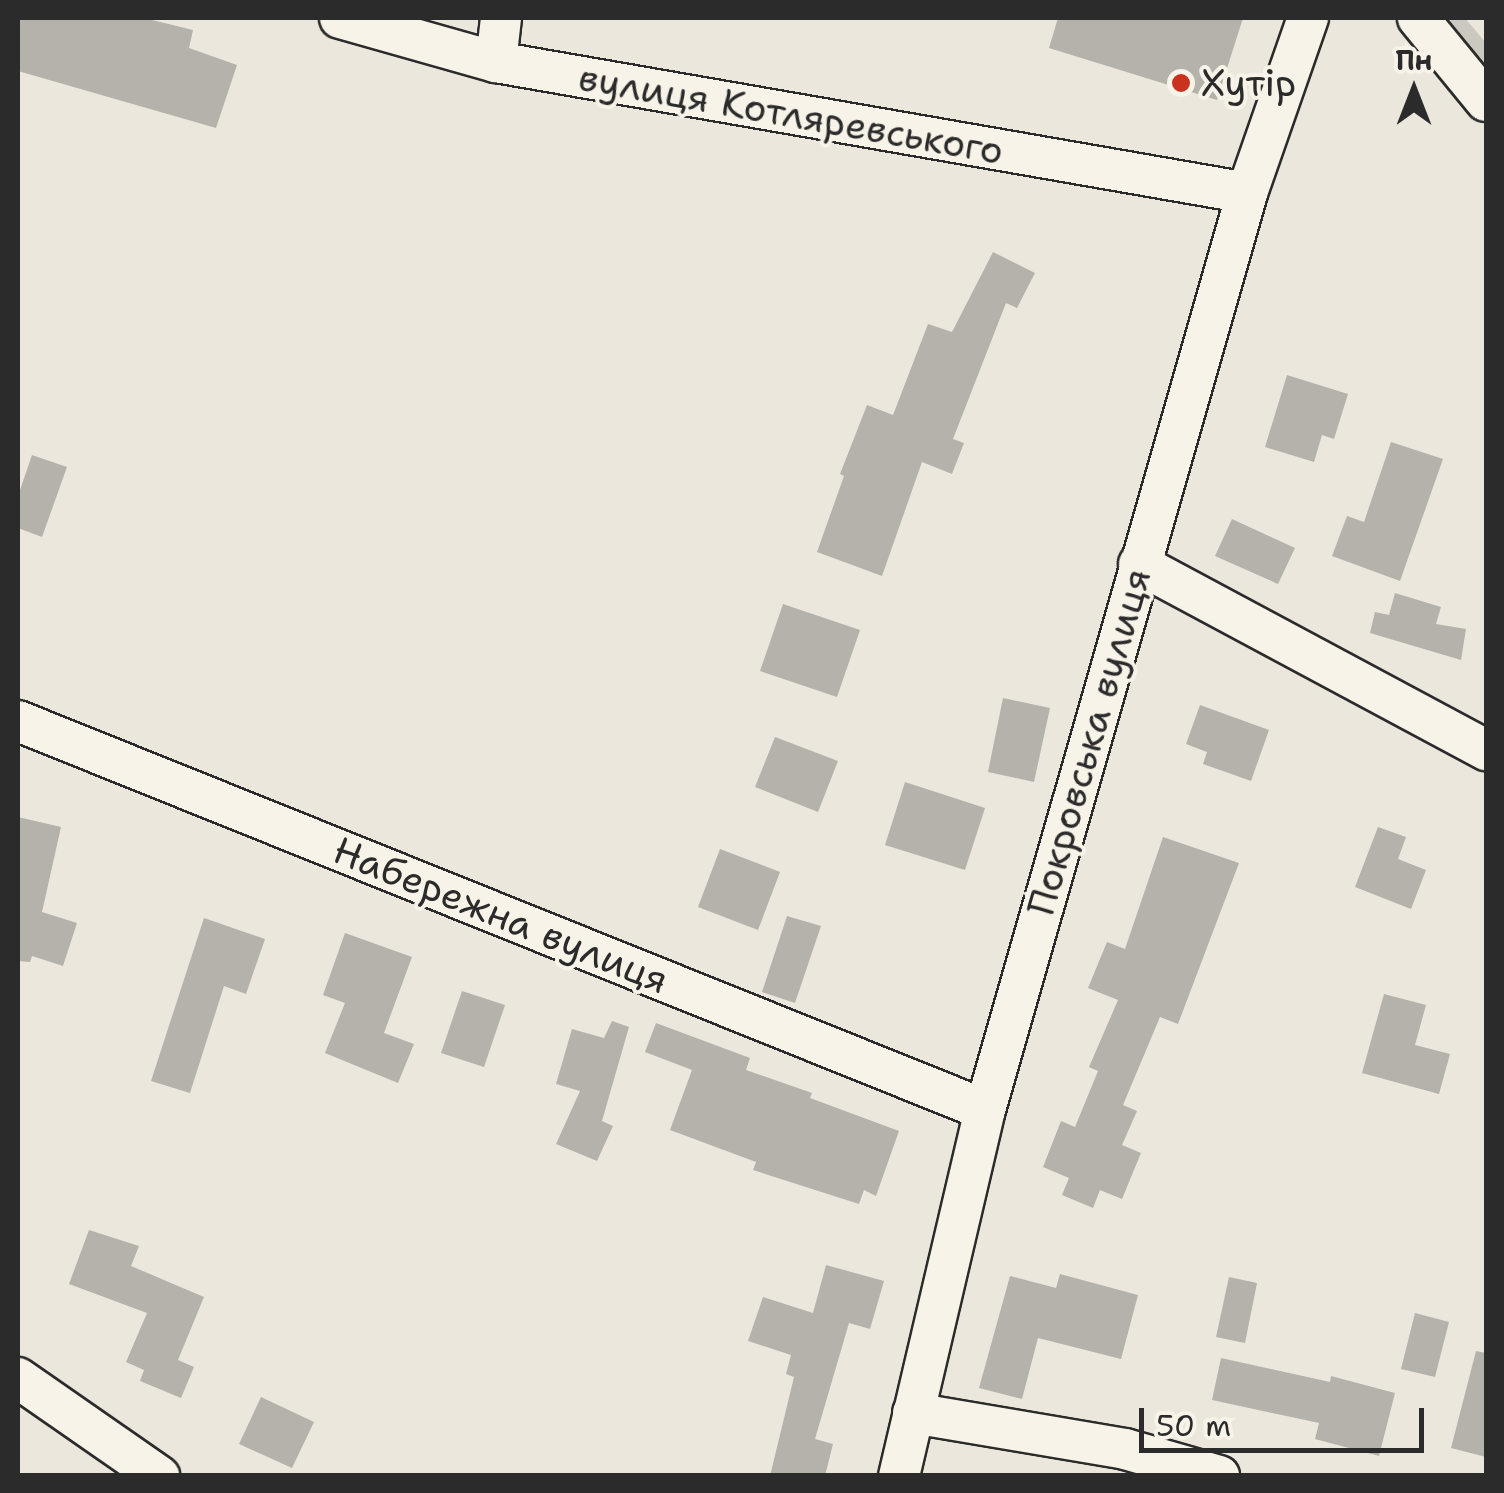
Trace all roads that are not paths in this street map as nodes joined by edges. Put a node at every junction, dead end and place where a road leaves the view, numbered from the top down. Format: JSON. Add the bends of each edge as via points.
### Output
{"nodes":[{"id":1,"x":340,"y":18,"type":"edge"},
{"id":2,"x":501,"y":18,"type":"edge"},
{"id":3,"x":1308,"y":18,"type":"edge"},
{"id":4,"x":1418,"y":18,"type":"edge"},
{"id":5,"x":496,"y":62,"type":"junction"},
{"id":6,"x":1486,"y":100,"type":"edge"},
{"id":7,"x":1247,"y":193,"type":"junction"},
{"id":8,"x":1139,"y":564,"type":"junction"},
{"id":9,"x":18,"y":721,"type":"edge"},
{"id":10,"x":1486,"y":750,"type":"edge"},
{"id":11,"x":985,"y":1110,"type":"junction"},
{"id":12,"x":18,"y":1378,"type":"edge"},
{"id":13,"x":913,"y":1414,"type":"junction"},
{"id":14,"x":159,"y":1476,"type":"edge"},
{"id":15,"x":899,"y":1476,"type":"edge"},
{"id":16,"x":1218,"y":1476,"type":"edge"}],
"edges":[{"from":1,"to":5,"type":"street","name":"вулиця Котляревського"},
{"from":2,"to":5,"type":"street"},
{"from":3,"to":7,"type":"street","name":"Покровська вулиця"},
{"from":4,"to":6,"type":"street"},
{"from":5,"to":7,"type":"street","name":"вулиця Котляревського"},
{"from":7,"to":8,"type":"street","name":"Покровська вулиця"},
{"from":8,"to":10,"type":"street"},
{"from":8,"to":11,"type":"street","name":"Покровська вулиця"},
{"from":9,"to":11,"type":"street","name":"Набережна вулиця"},
{"from":11,"to":13,"type":"street","name":"Покровська вулиця"},
{"from":12,"to":14,"type":"street"},
{"from":13,"to":15,"type":"street","name":"Покровська вулиця"},
{"from":13,"to":16,"type":"street","via":[[1125,1449]]}]}
